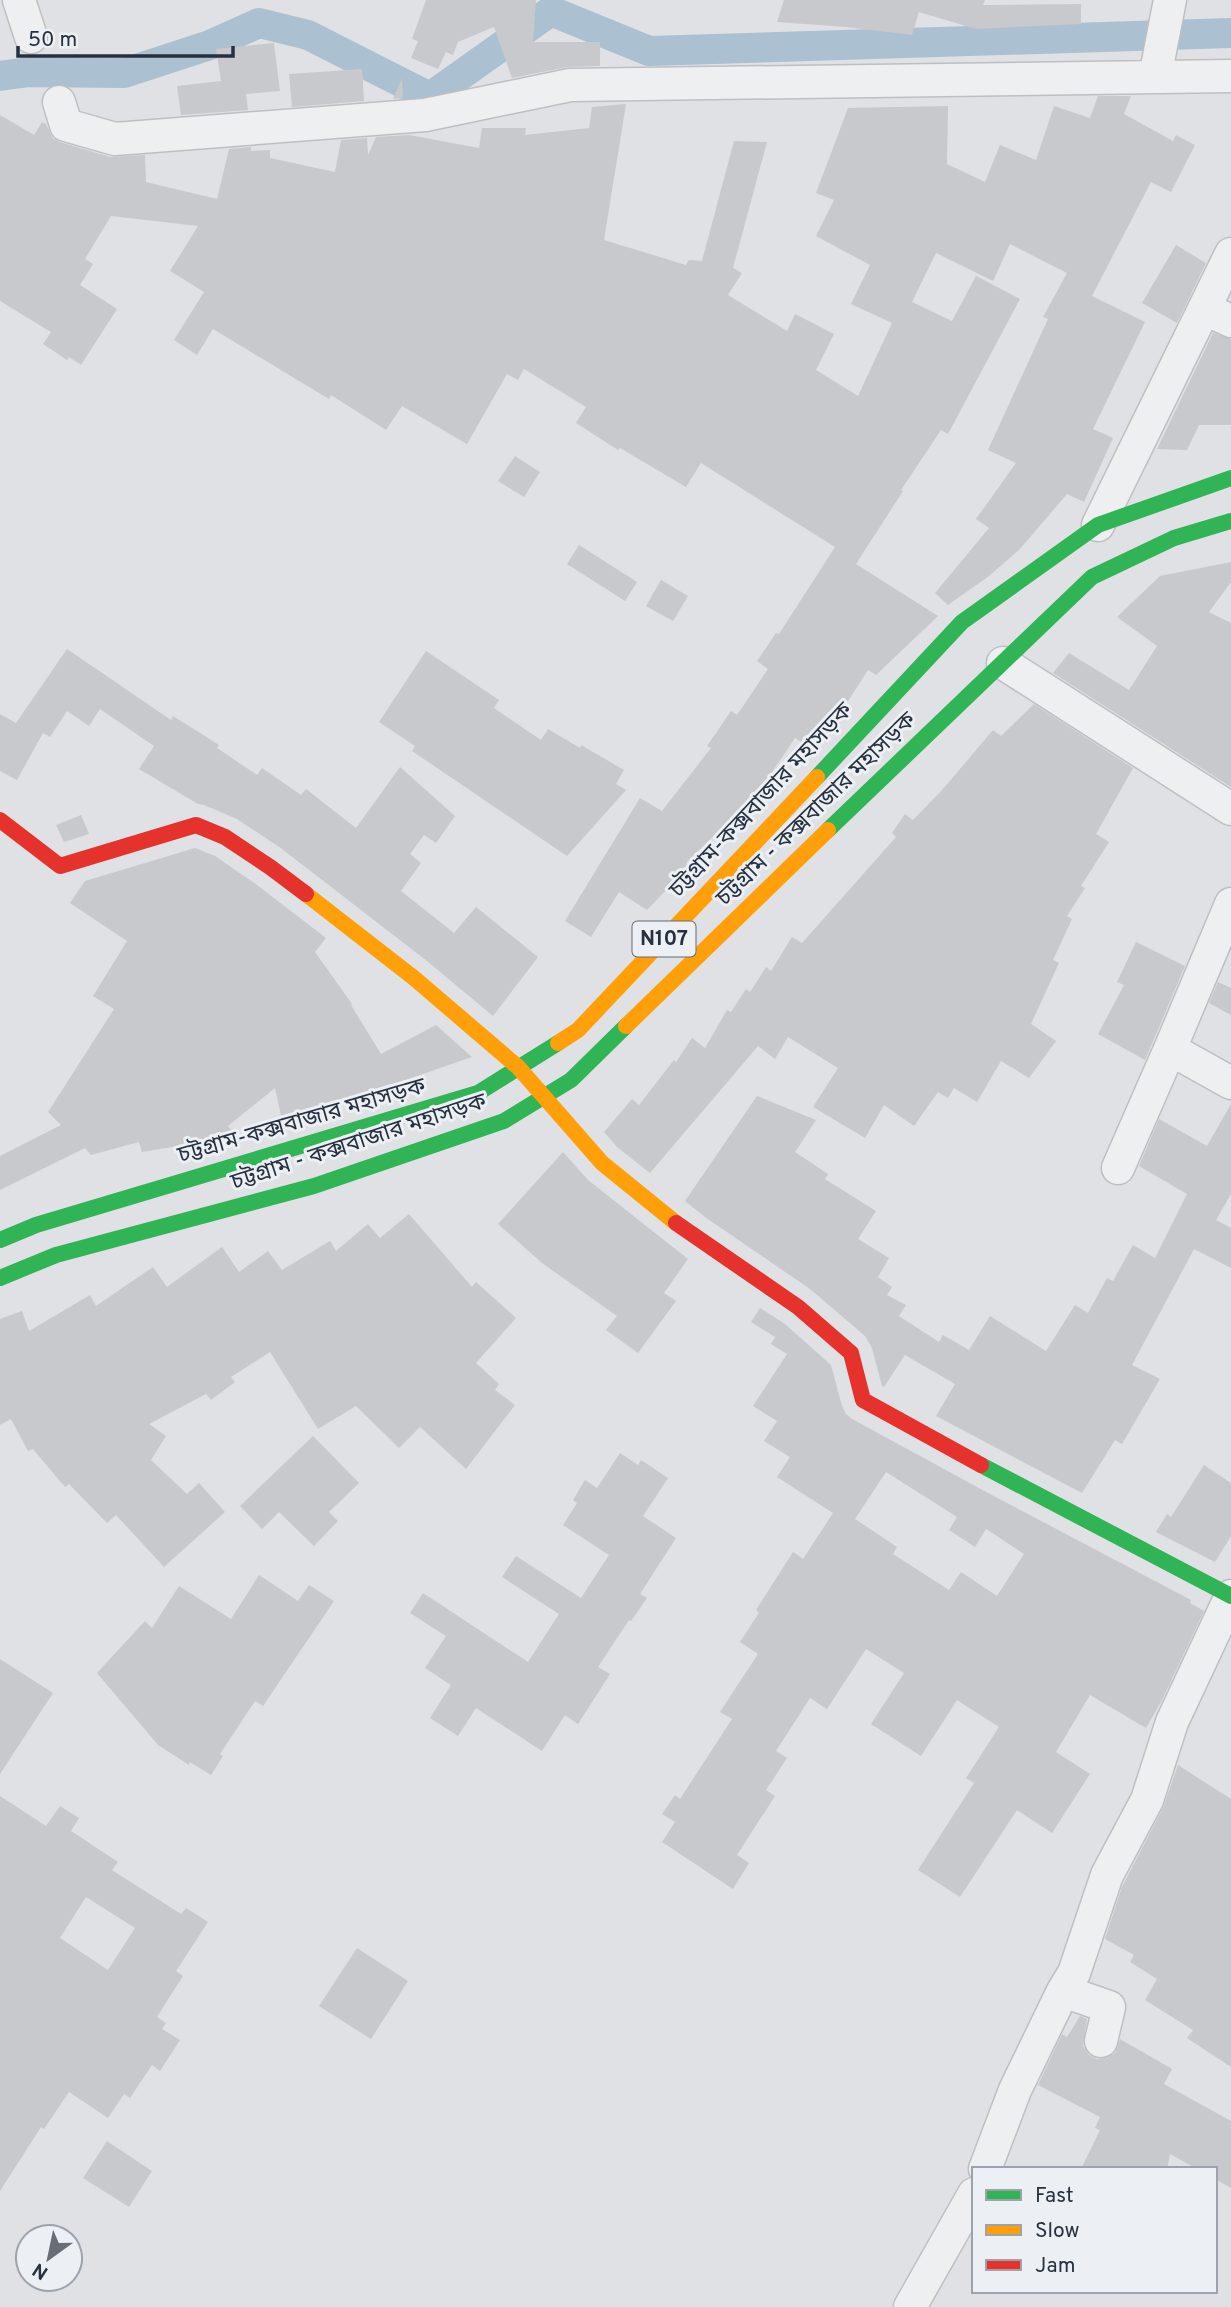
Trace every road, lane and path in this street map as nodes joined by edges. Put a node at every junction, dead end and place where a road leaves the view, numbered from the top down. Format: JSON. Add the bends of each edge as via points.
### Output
{"nodes":[{"id":1,"x":19,"y":0,"type":"edge"},
{"id":2,"x":1169,"y":2,"type":"edge"},
{"id":3,"x":31,"y":37,"type":"dead end"},
{"id":4,"x":1231,"y":76,"type":"edge"},
{"id":5,"x":1155,"y":77,"type":"junction"},
{"id":6,"x":59,"y":102,"type":"dead end"},
{"id":7,"x":1231,"y":254,"type":"edge"},
{"id":8,"x":1218,"y":315,"type":"edge"},
{"id":9,"x":1231,"y":478,"type":"edge"},
{"id":10,"x":1231,"y":521,"type":"edge"},
{"id":11,"x":1098,"y":525,"type":"junction"},
{"id":12,"x":1003,"y":663,"type":"junction"},
{"id":13,"x":1231,"y":809,"type":"edge"},
{"id":14,"x":0,"y":820,"type":"edge"},
{"id":15,"x":1231,"y":904,"type":"edge"},
{"id":16,"x":1170,"y":1049,"type":"junction"},
{"id":17,"x":518,"y":1067,"type":"junction"},
{"id":18,"x":1231,"y":1083,"type":"edge"},
{"id":19,"x":543,"y":1097,"type":"junction"},
{"id":20,"x":1118,"y":1168,"type":"dead end"},
{"id":21,"x":0,"y":1240,"type":"edge"},
{"id":22,"x":0,"y":1278,"type":"edge"},
{"id":23,"x":1231,"y":1596,"type":"edge"},
{"id":24,"x":1063,"y":1991,"type":"junction"},
{"id":25,"x":1101,"y":2041,"type":"dead end"},
{"id":26,"x":986,"y":2167,"type":"edge"},
{"id":27,"x":972,"y":2198,"type":"edge"},
{"id":28,"x":910,"y":2307,"type":"edge"}],
"edges":[{"from":1,"to":3,"type":"street"},
{"from":2,"to":5,"type":"street"},
{"from":4,"to":5,"type":"street"},
{"from":5,"to":6,"type":"street","via":[[570,85],[425,115],[115,139],[66,125]]},
{"from":7,"to":8,"type":"street"},
{"from":8,"to":11,"type":"street"},
{"from":9,"to":11,"type":"main road","name":"চট্টগ্রাম-কক্সবাজার মহাসড়ক","number":"N107"},
{"from":10,"to":12,"type":"main road","name":"চট্টগ্রাম - কক্সবাজার মহাসড়ক","number":"N107","via":[[1174,538],[1092,577]]},
{"from":11,"to":17,"type":"main road","name":"চট্টগ্রাম-কক্সবাজার মহাসড়ক","number":"N107","via":[[962,622],[578,1030]]},
{"from":12,"to":13,"type":"street"},
{"from":12,"to":19,"type":"main road","name":"চট্টগ্রাম - কক্সবাজার মহাসড়ক","number":"N107","via":[[570,1080]]},
{"from":14,"to":17,"type":"main road","via":[[60,866],[196,825],[225,837],[414,978]]},
{"from":15,"to":16,"type":"street"},
{"from":16,"to":18,"type":"street"},
{"from":16,"to":20,"type":"street"},
{"from":17,"to":19,"type":"main road"},
{"from":17,"to":21,"type":"main road","name":"চট্টগ্রাম-কক্সবাজার মহাসড়ক","number":"N107","via":[[478,1093],[36,1225]]},
{"from":19,"to":22,"type":"main road","name":"চট্টগ্রাম - কক্সবাজার মহাসড়ক","number":"N107","via":[[504,1121],[314,1186],[56,1255]]},
{"from":19,"to":23,"type":"main road","via":[[602,1163],[692,1235],[798,1307],[851,1353],[863,1400]]},
{"from":23,"to":24,"type":"street","via":[[1172,1722],[1147,1800],[1107,1875],[1074,1973]]},
{"from":24,"to":25,"type":"street","via":[[1109,2007]]},
{"from":24,"to":26,"type":"street","via":[[1015,2090]]},
{"from":27,"to":28,"type":"street"}]}
